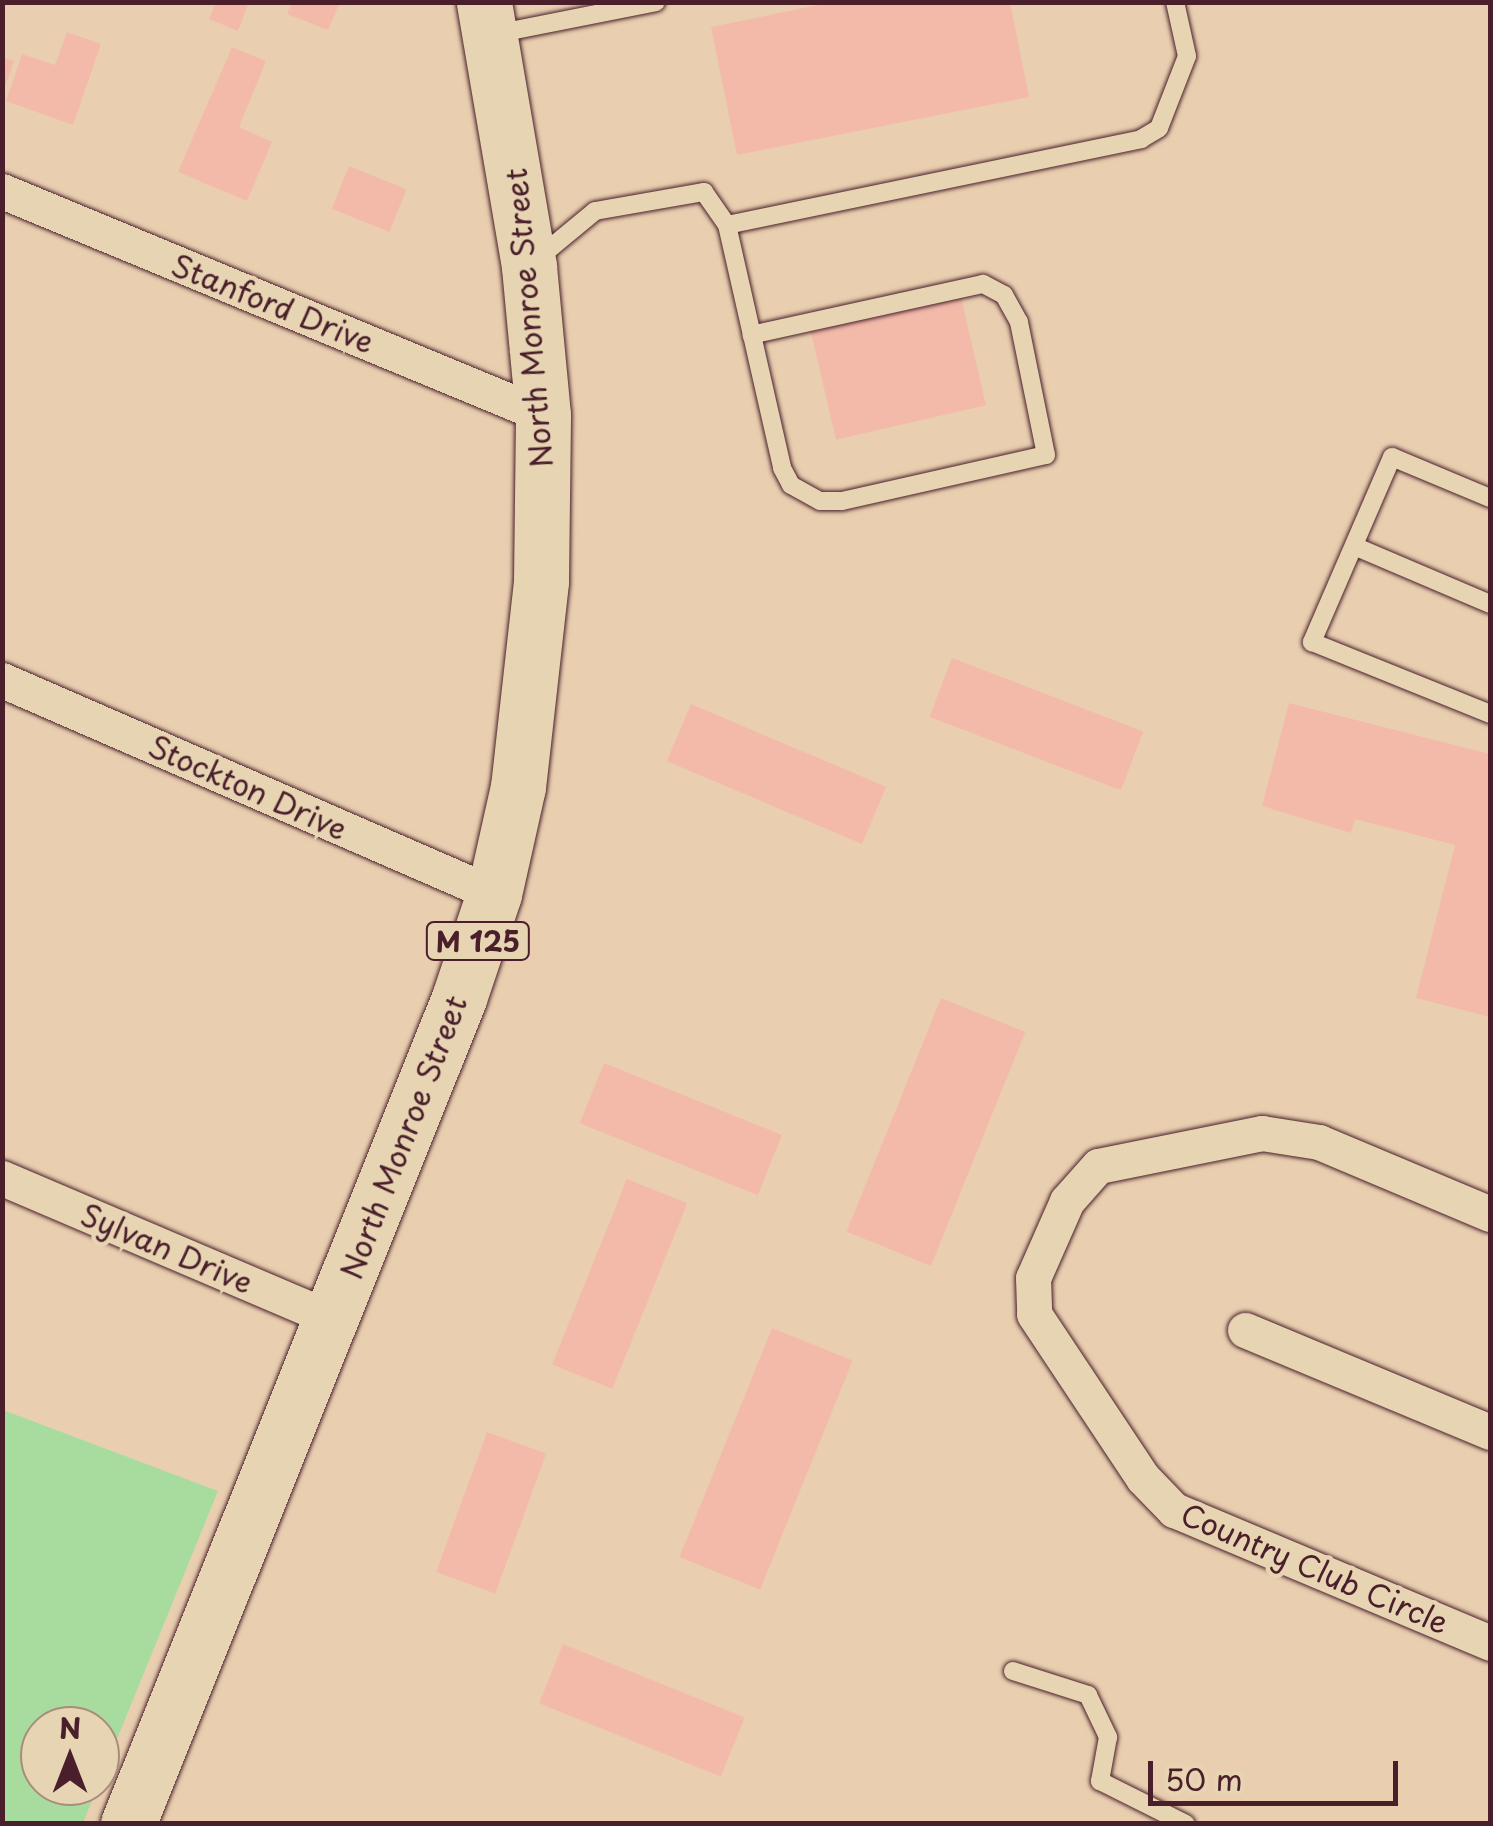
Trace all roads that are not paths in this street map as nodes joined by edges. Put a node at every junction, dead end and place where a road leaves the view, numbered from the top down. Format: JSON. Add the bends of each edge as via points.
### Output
{"nodes":[{"id":1,"x":656,"y":2,"type":"edge"},
{"id":2,"x":1175,"y":2,"type":"edge"},
{"id":3,"x":487,"y":19,"type":"edge"},
{"id":4,"x":2,"y":191,"type":"edge"},
{"id":5,"x":727,"y":225,"type":"junction"},
{"id":6,"x":529,"y":266,"type":"junction"},
{"id":7,"x":752,"y":335,"type":"junction"},
{"id":8,"x":544,"y":415,"type":"junction"},
{"id":9,"x":1490,"y":498,"type":"edge"},
{"id":10,"x":1354,"y":546,"type":"junction"},
{"id":11,"x":1490,"y":604,"type":"edge"},
{"id":12,"x":2,"y":680,"type":"edge"},
{"id":13,"x":1490,"y":714,"type":"edge"},
{"id":14,"x":494,"y":894,"type":"junction"},
{"id":15,"x":2,"y":1178,"type":"edge"},
{"id":16,"x":1490,"y":1214,"type":"edge"},
{"id":17,"x":332,"y":1319,"type":"junction"},
{"id":18,"x":1245,"y":1330,"type":"dead end"},
{"id":19,"x":1490,"y":1432,"type":"edge"},
{"id":20,"x":1490,"y":1643,"type":"edge"},
{"id":21,"x":1013,"y":1672,"type":"dead end"},
{"id":22,"x":128,"y":1824,"type":"edge"},
{"id":23,"x":1186,"y":1824,"type":"edge"}],
"edges":[{"from":1,"to":3,"type":"lane"},
{"from":2,"to":5,"type":"lane","via":[[1187,56],[1159,128],[1142,139]]},
{"from":3,"to":6,"type":"main road","name":"North Monroe Street","number":"M 125"},
{"from":4,"to":8,"type":"street","name":"Stanford Drive"},
{"from":5,"to":6,"type":"lane","via":[[704,192],[595,211]]},
{"from":5,"to":7,"type":"lane"},
{"from":6,"to":8,"type":"main road","name":"North Monroe Street","number":"M 125"},
{"from":7,"to":7,"type":"lane","via":[[782,468],[792,484],[820,501],[1046,454],[1019,322],[1004,295],[969,284]]},
{"from":8,"to":14,"type":"main road","name":"North Monroe Street","number":"M 125","via":[[542,581],[529,712]]},
{"from":9,"to":10,"type":"lane","via":[[1392,457]]},
{"from":10,"to":11,"type":"lane"},
{"from":10,"to":13,"type":"lane","via":[[1312,642]]},
{"from":12,"to":14,"type":"street","name":"Stockton Drive"},
{"from":14,"to":17,"type":"main road","name":"North Monroe Street","number":"M 125"},
{"from":15,"to":17,"type":"street","name":"Sylvan Drive"},
{"from":16,"to":20,"type":"street","name":"Country Club Circle","via":[[1318,1142],[1262,1133],[1098,1166],[1067,1201],[1033,1278],[1034,1314],[1143,1478],[1174,1510]]},
{"from":17,"to":22,"type":"main road","name":"North Monroe Street","number":"M 125"},
{"from":18,"to":19,"type":"street"},
{"from":21,"to":23,"type":"lane","via":[[1088,1695],[1108,1737],[1100,1782]]}]}
